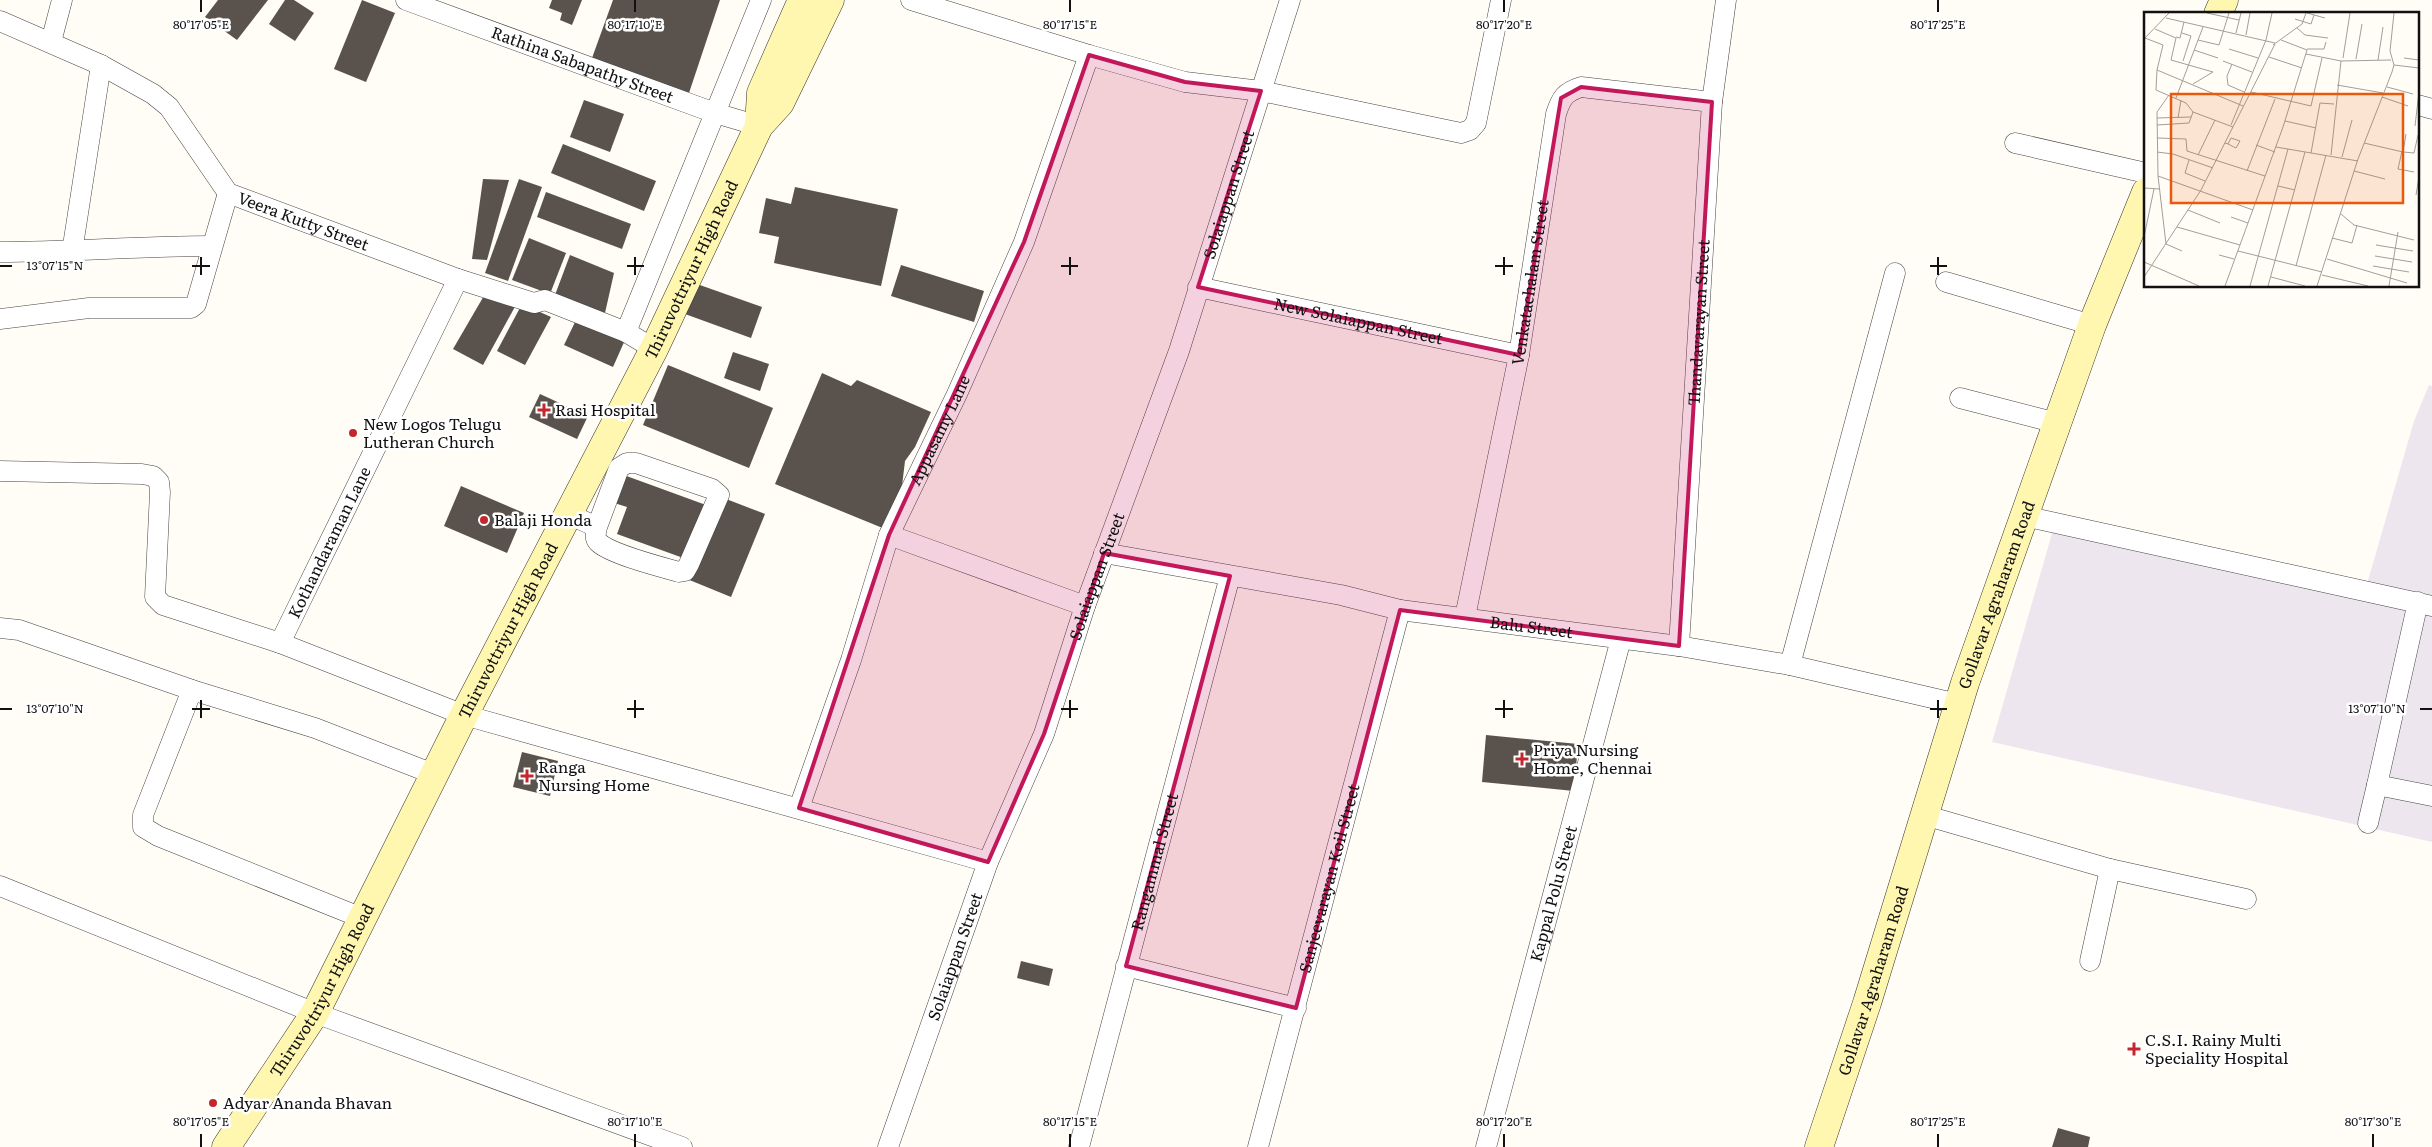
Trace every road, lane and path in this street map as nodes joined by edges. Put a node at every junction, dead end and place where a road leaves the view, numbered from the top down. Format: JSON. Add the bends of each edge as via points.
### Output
{"nodes":[{"id":1,"x":62,"y":0,"type":"edge"},
{"id":2,"x":406,"y":0,"type":"edge"},
{"id":3,"x":761,"y":0,"type":"edge"},
{"id":4,"x":802,"y":0,"type":"edge"},
{"id":5,"x":830,"y":0,"type":"edge"},
{"id":6,"x":911,"y":0,"type":"edge"},
{"id":7,"x":1290,"y":0,"type":"edge"},
{"id":8,"x":1501,"y":0,"type":"edge"},
{"id":9,"x":1726,"y":0,"type":"edge"},
{"id":10,"x":2224,"y":0,"type":"edge"},
{"id":11,"x":2219,"y":12,"type":"edge"},
{"id":12,"x":0,"y":21,"type":"edge"},
{"id":13,"x":50,"y":42,"type":"junction"},
{"id":14,"x":1089,"y":55,"type":"junction"},
{"id":15,"x":101,"y":65,"type":"junction"},
{"id":16,"x":1260,"y":91,"type":"junction"},
{"id":17,"x":1712,"y":102,"type":"junction"},
{"id":18,"x":715,"y":113,"type":"junction"},
{"id":19,"x":759,"y":126,"type":"junction"},
{"id":20,"x":2016,"y":143,"type":"dead end"},
{"id":21,"x":2144,"y":173,"type":"edge"},
{"id":22,"x":228,"y":193,"type":"junction"},
{"id":23,"x":2144,"y":197,"type":"edge"},
{"id":24,"x":211,"y":246,"type":"junction"},
{"id":25,"x":0,"y":252,"type":"edge"},
{"id":26,"x":72,"y":252,"type":"junction"},
{"id":27,"x":1895,"y":272,"type":"dead end"},
{"id":28,"x":458,"y":279,"type":"junction"},
{"id":29,"x":1946,"y":282,"type":"dead end"},
{"id":30,"x":1198,"y":287,"type":"junction"},
{"id":31,"x":0,"y":320,"type":"edge"},
{"id":32,"x":2092,"y":325,"type":"junction"},
{"id":33,"x":626,"y":332,"type":"junction"},
{"id":34,"x":654,"y":349,"type":"junction"},
{"id":35,"x":1519,"y":355,"type":"junction"},
{"id":36,"x":1960,"y":398,"type":"dead end"},
{"id":37,"x":2057,"y":423,"type":"junction"},
{"id":38,"x":602,"y":450,"type":"junction"},
{"id":39,"x":627,"y":463,"type":"junction"},
{"id":40,"x":0,"y":471,"type":"edge"},
{"id":41,"x":568,"y":514,"type":"junction"},
{"id":42,"x":2024,"y":516,"type":"junction"},
{"id":43,"x":597,"y":527,"type":"junction"},
{"id":44,"x":889,"y":535,"type":"junction"},
{"id":45,"x":1104,"y":553,"type":"junction"},
{"id":46,"x":1230,"y":576,"type":"junction"},
{"id":47,"x":2425,"y":604,"type":"edge"},
{"id":48,"x":1085,"y":606,"type":"junction"},
{"id":49,"x":1400,"y":610,"type":"junction"},
{"id":50,"x":1465,"y":618,"type":"junction"},
{"id":51,"x":0,"y":628,"type":"edge"},
{"id":52,"x":1621,"y":639,"type":"junction"},
{"id":53,"x":280,"y":643,"type":"junction"},
{"id":54,"x":1679,"y":646,"type":"junction"},
{"id":55,"x":1790,"y":665,"type":"junction"},
{"id":56,"x":192,"y":690,"type":"junction"},
{"id":57,"x":1958,"y":704,"type":"junction"},
{"id":58,"x":464,"y":715,"type":"junction"},
{"id":59,"x":436,"y":775,"type":"junction"},
{"id":60,"x":2377,"y":785,"type":"junction"},
{"id":61,"x":2432,"y":796,"type":"edge"},
{"id":62,"x":799,"y":808,"type":"junction"},
{"id":63,"x":1924,"y":815,"type":"junction"},
{"id":64,"x":2368,"y":823,"type":"dead end"},
{"id":65,"x":988,"y":862,"type":"junction"},
{"id":66,"x":2110,"y":869,"type":"junction"},
{"id":67,"x":0,"y":886,"type":"edge"},
{"id":68,"x":2246,"y":899,"type":"dead end"},
{"id":69,"x":362,"y":918,"type":"junction"},
{"id":70,"x":2090,"y":961,"type":"dead end"},
{"id":71,"x":1126,"y":966,"type":"junction"},
{"id":72,"x":1296,"y":1008,"type":"junction"},
{"id":73,"x":315,"y":1013,"type":"junction"},
{"id":74,"x":226,"y":1147,"type":"edge"},
{"id":75,"x":682,"y":1147,"type":"edge"},
{"id":76,"x":888,"y":1147,"type":"edge"},
{"id":77,"x":1079,"y":1147,"type":"edge"},
{"id":78,"x":1258,"y":1147,"type":"edge"},
{"id":79,"x":1486,"y":1147,"type":"edge"},
{"id":80,"x":1819,"y":1147,"type":"edge"}],
"edges":[{"from":1,"to":13,"type":"street"},
{"from":2,"to":18,"type":"street","name":"Rathina Sabapathy Street"},
{"from":3,"to":18,"type":"street"},
{"from":4,"to":19,"type":"main road","via":[[761,93]]},
{"from":5,"to":19,"type":"main road","name":"Thiruvottriyur High Road","via":[[780,103]]},
{"from":6,"to":14,"type":"street"},
{"from":7,"to":16,"type":"street","name":"Solaiappan Street"},
{"from":8,"to":16,"type":"street","via":[[1476,123],[1470,130],[1461,133]]},
{"from":9,"to":17,"type":"street","name":"Thandavarayan Street"},
{"from":10,"to":11,"type":"main road"},
{"from":12,"to":13,"type":"street","name":"Veera Kutty Street"},
{"from":13,"to":15,"type":"street","name":"Veera Kutty Street"},
{"from":14,"to":16,"type":"street","via":[[1185,82]]},
{"from":14,"to":44,"type":"street","name":"Appasamy Lane","via":[[1024,242]]},
{"from":15,"to":22,"type":"street","name":"Veera Kutty Street","via":[[154,94],[169,107]]},
{"from":15,"to":26,"type":"street"},
{"from":16,"to":30,"type":"street","name":"Solaiappan Street"},
{"from":17,"to":35,"type":"street","name":"Venkatachalam Street","via":[[1581,87],[1561,98]]},
{"from":17,"to":54,"type":"street","name":"Thandavarayan Street"},
{"from":18,"to":19,"type":"street","name":"Rathina Sabapathy Street"},
{"from":18,"to":33,"type":"street"},
{"from":19,"to":34,"type":"main road","name":"Thiruvottriyur High Road"},
{"from":20,"to":21,"type":"street"},
{"from":22,"to":24,"type":"street"},
{"from":22,"to":28,"type":"street","name":"Veera Kutty Street"},
{"from":23,"to":32,"type":"main road","name":"Gollavar Agraharam Road"},
{"from":24,"to":26,"type":"street","via":[[142,246]]},
{"from":24,"to":31,"type":"street","via":[[196,304],[191,308],[89,308]]},
{"from":25,"to":26,"type":"street"},
{"from":27,"to":55,"type":"street"},
{"from":28,"to":33,"type":"street","name":"Veera Kutty Street","via":[[534,303],[545,300]]},
{"from":28,"to":53,"type":"street","name":"Kothandaraman Lane"},
{"from":29,"to":32,"type":"street"},
{"from":30,"to":35,"type":"street","name":"New Solaiappan Street"},
{"from":30,"to":45,"type":"street","name":"Solaiappan Street","via":[[1179,351]]},
{"from":32,"to":37,"type":"main road","name":"Gollavar Agraharam Road"},
{"from":33,"to":34,"type":"street","name":"Veera Kutty Street"},
{"from":34,"to":38,"type":"main road","name":"Thiruvottriyur High Road"},
{"from":35,"to":50,"type":"street","name":"Venkatachalam Street"},
{"from":36,"to":37,"type":"street"},
{"from":37,"to":42,"type":"main road","name":"Gollavar Agraharam Road"},
{"from":38,"to":39,"type":"street"},
{"from":38,"to":41,"type":"main road","name":"Thiruvottriyur High Road"},
{"from":39,"to":43,"type":"street","via":[[619,468]]},
{"from":39,"to":43,"type":"street","via":[[636,463],[712,489],[719,495],[689,564],[685,571],[680,572],[609,549],[597,541]]},
{"from":40,"to":53,"type":"street","via":[[152,476],[159,482],[160,492],[155,597],[163,605]]},
{"from":41,"to":43,"type":"street"},
{"from":41,"to":58,"type":"main road","name":"Thiruvottriyur High Road"},
{"from":42,"to":47,"type":"street"},
{"from":42,"to":57,"type":"main road","name":"Gollavar Agraharam Road"},
{"from":44,"to":48,"type":"street"},
{"from":44,"to":62,"type":"street","name":"Appasamy Lane","via":[[851,660]]},
{"from":45,"to":46,"type":"street","name":"Balu Street"},
{"from":45,"to":48,"type":"street","name":"Solaiappan Street"},
{"from":46,"to":49,"type":"street","name":"Balu Street","via":[[1341,594]]},
{"from":46,"to":71,"type":"street","name":"Rangammal Street"},
{"from":47,"to":60,"type":"street"},
{"from":48,"to":65,"type":"street","name":"Solaiappan Street","via":[[1044,734]]},
{"from":49,"to":50,"type":"street","name":"Balu Street"},
{"from":49,"to":72,"type":"street","name":"Sanjeevarayan Koil Street"},
{"from":50,"to":52,"type":"street","name":"Balu Street"},
{"from":51,"to":56,"type":"street","via":[[19,630]]},
{"from":52,"to":54,"type":"street","name":"Balu Street"},
{"from":52,"to":79,"type":"street","name":"Kappal Polu Street"},
{"from":53,"to":58,"type":"street"},
{"from":54,"to":55,"type":"street","name":"Balu Street"},
{"from":55,"to":57,"type":"street","name":"Balu Street"},
{"from":56,"to":59,"type":"street","via":[[315,728]]},
{"from":56,"to":69,"type":"street","via":[[144,815],[144,827],[158,836]]},
{"from":57,"to":63,"type":"main road","name":"Gollavar Agraharam Road"},
{"from":58,"to":59,"type":"main road","name":"Thiruvottriyur High Road"},
{"from":58,"to":62,"type":"street"},
{"from":59,"to":69,"type":"main road","name":"Thiruvottriyur High Road"},
{"from":60,"to":61,"type":"street"},
{"from":60,"to":64,"type":"street"},
{"from":62,"to":65,"type":"street"},
{"from":63,"to":66,"type":"street"},
{"from":63,"to":80,"type":"main road","name":"Gollavar Agraharam Road"},
{"from":65,"to":76,"type":"street","name":"Solaiappan Street"},
{"from":66,"to":68,"type":"street"},
{"from":66,"to":70,"type":"street"},
{"from":67,"to":73,"type":"street"},
{"from":69,"to":73,"type":"main road","name":"Thiruvottriyur High Road"},
{"from":71,"to":72,"type":"street"},
{"from":71,"to":77,"type":"street","name":"Rangammal Street"},
{"from":72,"to":78,"type":"street","name":"Sanjeevarayan Koil Street"},
{"from":73,"to":74,"type":"main road","name":"Thiruvottriyur High Road"},
{"from":73,"to":75,"type":"street"}]}
